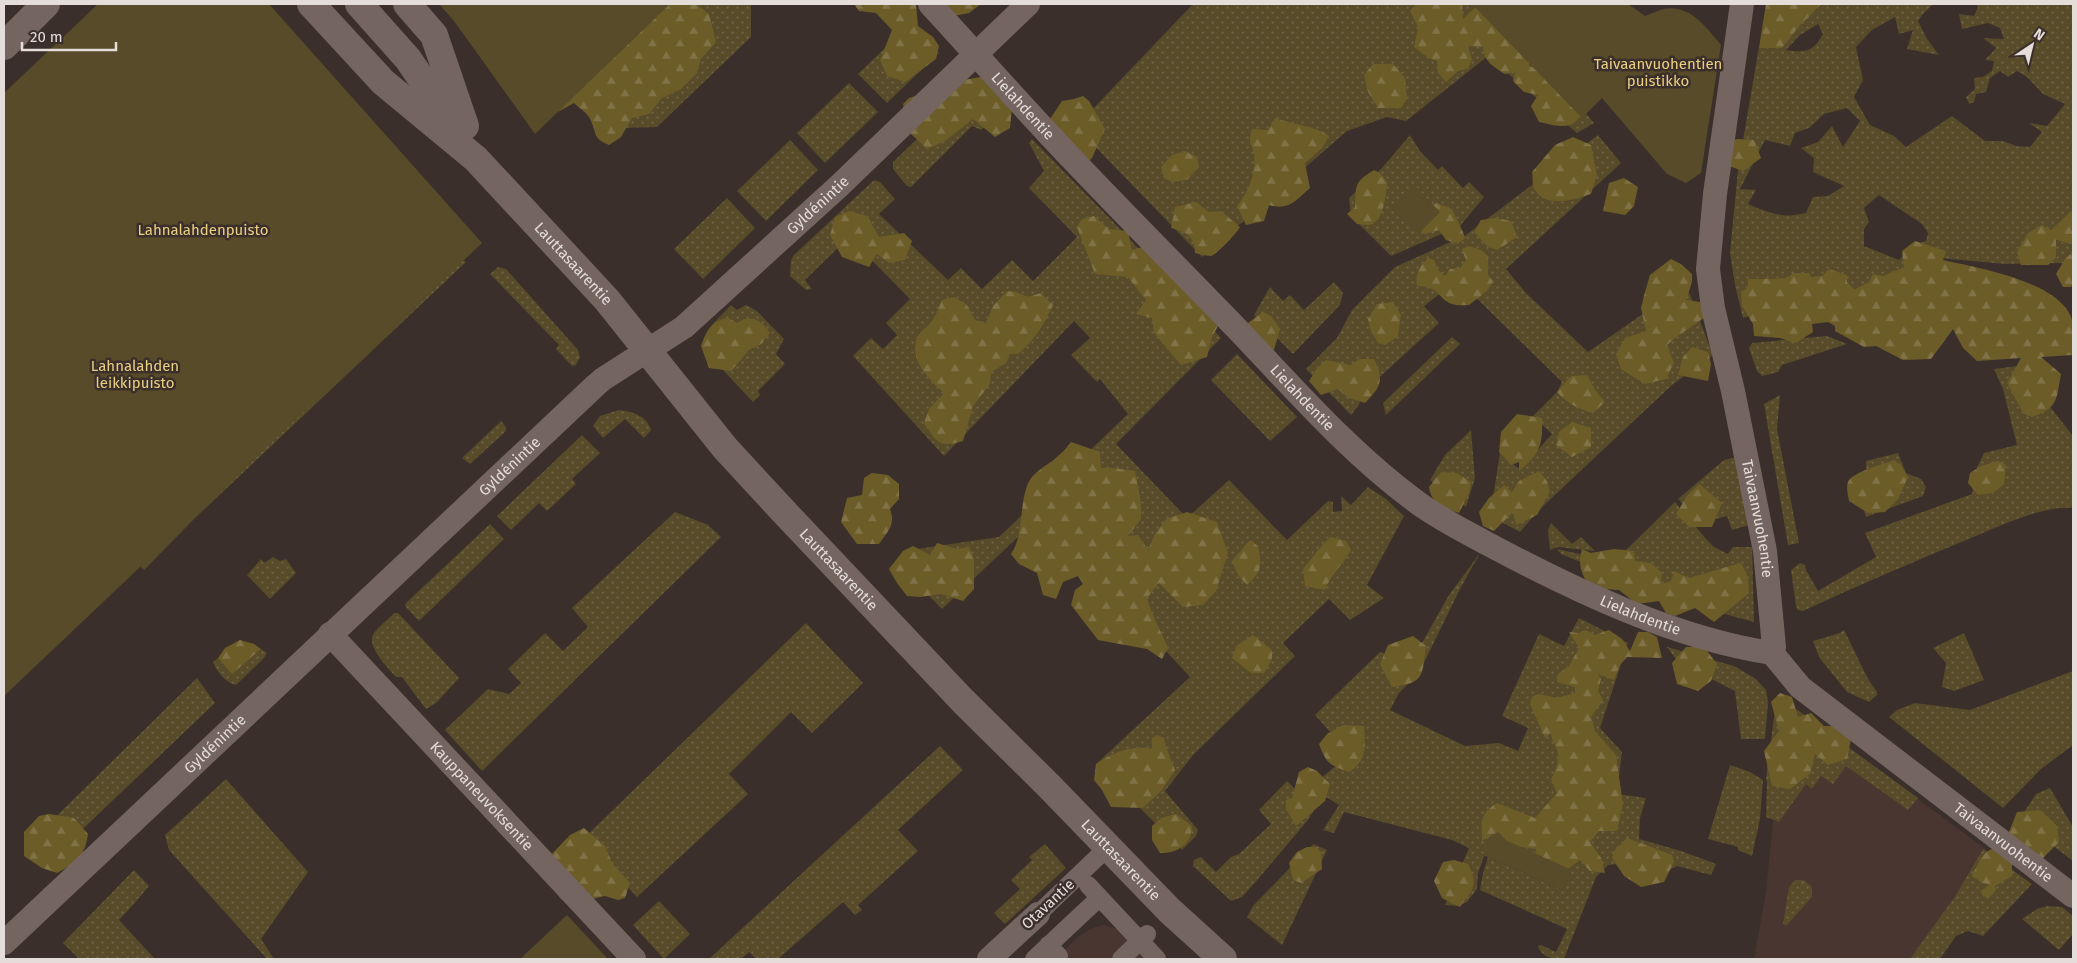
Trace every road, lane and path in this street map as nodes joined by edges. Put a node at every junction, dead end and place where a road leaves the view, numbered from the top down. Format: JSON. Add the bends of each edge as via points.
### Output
{"nodes":[{"id":1,"x":311,"y":4,"type":"edge"},
{"id":2,"x":359,"y":4,"type":"edge"},
{"id":3,"x":407,"y":4,"type":"edge"},
{"id":4,"x":930,"y":4,"type":"edge"},
{"id":5,"x":1028,"y":4,"type":"edge"},
{"id":6,"x":1742,"y":4,"type":"edge"},
{"id":7,"x":46,"y":6,"type":"edge"},
{"id":8,"x":4,"y":46,"type":"edge"},
{"id":9,"x":976,"y":54,"type":"junction"},
{"id":10,"x":476,"y":159,"type":"junction"},
{"id":11,"x":646,"y":352,"type":"junction"},
{"id":12,"x":330,"y":634,"type":"junction"},
{"id":13,"x":1772,"y":652,"type":"junction"},
{"id":14,"x":1107,"y":848,"type":"junction"},
{"id":15,"x":2073,"y":896,"type":"edge"},
{"id":16,"x":1038,"y":914,"type":"joint"},
{"id":17,"x":1144,"y":937,"type":"junction"},
{"id":18,"x":4,"y":943,"type":"edge"},
{"id":19,"x":634,"y":959,"type":"edge"},
{"id":20,"x":989,"y":959,"type":"edge"},
{"id":21,"x":1034,"y":959,"type":"edge"},
{"id":22,"x":1121,"y":959,"type":"edge"},
{"id":23,"x":1157,"y":959,"type":"edge"},
{"id":24,"x":1223,"y":959,"type":"edge"}],
"edges":[{"from":1,"to":10,"type":"main road","name":"Lauttasaarentie","via":[[383,82]]},
{"from":2,"to":10,"type":"main road","name":"Lauttasaarentie","via":[[408,59]]},
{"from":3,"to":10,"type":"main road","name":"Lauttasaarentie","via":[[434,35]]},
{"from":4,"to":9,"type":"street","name":"Lielahdentie"},
{"from":5,"to":9,"type":"street","name":"Gyldénintie"},
{"from":6,"to":13,"type":"street","name":"Taivaanvuohentie","via":[[1714,194],[1708,269],[1713,308],[1765,551]]},
{"from":7,"to":8,"type":"main road"},
{"from":9,"to":11,"type":"street","name":"Gyldénintie","via":[[839,186],[684,327]]},
{"from":9,"to":13,"type":"street","name":"Lielahdentie","via":[[1072,159],[1282,376],[1376,469],[1418,503],[1466,533],[1589,594],[1650,619],[1742,648]]},
{"from":10,"to":11,"type":"main road","name":"Lauttasaarentie","via":[[607,300]]},
{"from":11,"to":12,"type":"street","name":"Gyldénintie","via":[[603,379]]},
{"from":11,"to":14,"type":"main road","name":"Lauttasaarentie","via":[[725,448],[786,514],[962,701]]},
{"from":12,"to":18,"type":"street","name":"Gyldénintie"},
{"from":12,"to":19,"type":"street","name":"Kauppaneuvoksentie"},
{"from":13,"to":15,"type":"street","name":"Taivaanvuohentie","via":[[1800,688]]},
{"from":14,"to":16,"type":"street","name":"Otavantie"},
{"from":14,"to":24,"type":"main road","name":"Lauttasaarentie"},
{"from":16,"to":20,"type":"street","name":"Otavantie"},
{"from":17,"to":21,"type":"street","via":[[1094,892],[1054,951]]},
{"from":17,"to":22,"type":"street"},
{"from":17,"to":23,"type":"street"}]}
